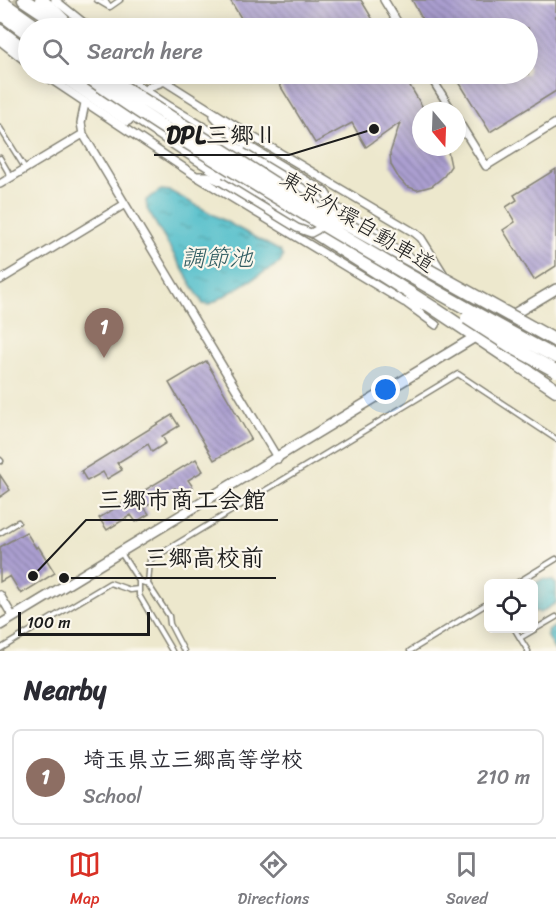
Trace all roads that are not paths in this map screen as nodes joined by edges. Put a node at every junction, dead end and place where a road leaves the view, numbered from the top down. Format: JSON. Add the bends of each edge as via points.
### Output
{"nodes":[{"id":1,"x":24,"y":0,"type":"edge"},
{"id":2,"x":41,"y":0,"type":"edge"},
{"id":3,"x":55,"y":0,"type":"edge"},
{"id":4,"x":97,"y":0,"type":"edge"},
{"id":5,"x":105,"y":0,"type":"edge"},
{"id":6,"x":120,"y":0,"type":"edge"},
{"id":7,"x":384,"y":0,"type":"edge"},
{"id":8,"x":0,"y":1,"type":"edge"},
{"id":9,"x":110,"y":7,"type":"junction"},
{"id":10,"x":0,"y":13,"type":"edge"},
{"id":11,"x":24,"y":18,"type":"edge"},
{"id":12,"x":52,"y":18,"type":"edge"},
{"id":13,"x":60,"y":18,"type":"edge"},
{"id":14,"x":78,"y":18,"type":"edge"},
{"id":15,"x":395,"y":18,"type":"edge"},
{"id":16,"x":18,"y":26,"type":"edge"},
{"id":17,"x":0,"y":31,"type":"edge"},
{"id":18,"x":0,"y":42,"type":"edge"},
{"id":19,"x":18,"y":48,"type":"edge"},
{"id":20,"x":18,"y":52,"type":"edge"},
{"id":21,"x":57,"y":84,"type":"edge"},
{"id":22,"x":75,"y":84,"type":"edge"},
{"id":23,"x":87,"y":84,"type":"edge"},
{"id":24,"x":99,"y":84,"type":"edge"},
{"id":25,"x":119,"y":84,"type":"edge"},
{"id":26,"x":132,"y":84,"type":"edge"},
{"id":27,"x":145,"y":84,"type":"edge"},
{"id":28,"x":159,"y":84,"type":"edge"},
{"id":29,"x":168,"y":84,"type":"edge"},
{"id":30,"x":435,"y":84,"type":"edge"},
{"id":31,"x":149,"y":87,"type":"junction"},
{"id":32,"x":446,"y":102,"type":"edge"},
{"id":33,"x":85,"y":103,"type":"junction"},
{"id":34,"x":206,"y":108,"type":"junction"},
{"id":35,"x":556,"y":123,"type":"edge"},
{"id":36,"x":0,"y":128,"type":"edge"},
{"id":37,"x":83,"y":134,"type":"junction"},
{"id":38,"x":466,"y":134,"type":"edge"},
{"id":39,"x":213,"y":135,"type":"junction"},
{"id":40,"x":0,"y":158,"type":"edge"},
{"id":41,"x":199,"y":159,"type":"junction"},
{"id":42,"x":25,"y":169,"type":"junction"},
{"id":43,"x":196,"y":176,"type":"junction"},
{"id":44,"x":11,"y":177,"type":"junction"},
{"id":45,"x":0,"y":184,"type":"edge"},
{"id":46,"x":125,"y":204,"type":"junction"},
{"id":47,"x":373,"y":256,"type":"junction"},
{"id":48,"x":443,"y":273,"type":"junction"},
{"id":49,"x":0,"y":280,"type":"edge"},
{"id":50,"x":556,"y":289,"type":"edge"},
{"id":51,"x":404,"y":302,"type":"junction"},
{"id":52,"x":432,"y":307,"type":"junction"},
{"id":53,"x":516,"y":314,"type":"junction"},
{"id":54,"x":436,"y":325,"type":"dead end"},
{"id":55,"x":556,"y":334,"type":"edge"},
{"id":56,"x":476,"y":337,"type":"junction"},
{"id":57,"x":556,"y":341,"type":"edge"},
{"id":58,"x":556,"y":357,"type":"edge"},
{"id":59,"x":556,"y":371,"type":"edge"},
{"id":60,"x":552,"y":387,"type":"edge"},
{"id":61,"x":556,"y":400,"type":"edge"},
{"id":62,"x":556,"y":439,"type":"edge"},
{"id":63,"x":278,"y":459,"type":"junction"},
{"id":64,"x":18,"y":522,"type":"dead end"},
{"id":65,"x":0,"y":533,"type":"edge"},
{"id":66,"x":121,"y":552,"type":"junction"},
{"id":67,"x":556,"y":559,"type":"edge"},
{"id":68,"x":522,"y":579,"type":"edge"},
{"id":69,"x":139,"y":581,"type":"junction"},
{"id":70,"x":148,"y":584,"type":"junction"},
{"id":71,"x":139,"y":590,"type":"junction"},
{"id":72,"x":0,"y":595,"type":"edge"},
{"id":73,"x":484,"y":606,"type":"edge"},
{"id":74,"x":13,"y":617,"type":"junction"},
{"id":75,"x":556,"y":617,"type":"edge"},
{"id":76,"x":0,"y":625,"type":"edge"},
{"id":77,"x":517,"y":633,"type":"edge"},
{"id":78,"x":520,"y":638,"type":"junction"},
{"id":79,"x":0,"y":649,"type":"edge"},
{"id":80,"x":172,"y":651,"type":"edge"},
{"id":81,"x":184,"y":651,"type":"edge"},
{"id":82,"x":410,"y":651,"type":"edge"},
{"id":83,"x":528,"y":651,"type":"edge"}],
"edges":[{"from":1,"to":12,"type":"highway"},
{"from":2,"to":13,"type":"highway"},
{"from":3,"to":14,"type":"street"},
{"from":4,"to":9,"type":"lane"},
{"from":5,"to":9,"type":"lane"},
{"from":6,"to":9,"type":"lane"},
{"from":7,"to":15,"type":"street"},
{"from":8,"to":11,"type":"highway"},
{"from":10,"to":16,"type":"highway"},
{"from":17,"to":19,"type":"highway"},
{"from":18,"to":20,"type":"street"},
{"from":21,"to":33,"type":"street"},
{"from":22,"to":41,"type":"highway","via":[[164,142]]},
{"from":23,"to":41,"type":"highway"},
{"from":24,"to":47,"type":"highway","name":"東京外環自動車道","bridge":true},
{"from":25,"to":57,"type":"highway","name":"東京外環自動車道","bridge":true,"via":[[286,190]]},
{"from":26,"to":39,"type":"highway"},
{"from":27,"to":31,"type":"highway"},
{"from":28,"to":31,"type":"street"},
{"from":29,"to":34,"type":"street"},
{"from":30,"to":32,"type":"street"},
{"from":31,"to":39,"type":"highway","via":[[189,113]]},
{"from":33,"to":37,"type":"street"},
{"from":33,"to":43,"type":"street"},
{"from":34,"to":43,"type":"street","bridge":true,"via":[[232,135],[325,192],[331,203],[330,212],[321,229],[311,233],[220,181]]},
{"from":34,"to":48,"type":"street","via":[[415,233]]},
{"from":35,"to":38,"type":"street","via":[[486,166]]},
{"from":36,"to":42,"type":"lane"},
{"from":37,"to":42,"type":"street"},
{"from":37,"to":46,"type":"street"},
{"from":39,"to":48,"type":"highway"},
{"from":40,"to":44,"type":"lane"},
{"from":41,"to":52,"type":"highway"},
{"from":42,"to":44,"type":"street"},
{"from":43,"to":51,"type":"street"},
{"from":44,"to":45,"type":"street"},
{"from":46,"to":49,"type":"street"},
{"from":46,"to":63,"type":"street"},
{"from":47,"to":58,"type":"highway","name":"東京外環自動車道","bridge":true},
{"from":47,"to":59,"type":"highway","bridge":true,"via":[[410,283]]},
{"from":48,"to":53,"type":"highway"},
{"from":50,"to":53,"type":"street"},
{"from":51,"to":52,"type":"street"},
{"from":51,"to":54,"type":"street"},
{"from":52,"to":56,"type":"highway"},
{"from":53,"to":55,"type":"highway"},
{"from":53,"to":56,"type":"street"},
{"from":56,"to":60,"type":"highway"},
{"from":56,"to":63,"type":"street"},
{"from":60,"to":61,"type":"street"},
{"from":62,"to":70,"type":"lane","via":[[458,374],[150,560]]},
{"from":63,"to":66,"type":"street"},
{"from":64,"to":65,"type":"lane"},
{"from":66,"to":69,"type":"lane"},
{"from":66,"to":74,"type":"street"},
{"from":67,"to":68,"type":"lane"},
{"from":69,"to":70,"type":"lane"},
{"from":69,"to":71,"type":"lane"},
{"from":70,"to":81,"type":"lane","via":[[169,616]]},
{"from":71,"to":79,"type":"lane","via":[[110,583]]},
{"from":71,"to":80,"type":"lane"},
{"from":72,"to":74,"type":"street"},
{"from":73,"to":82,"type":"lane"},
{"from":74,"to":76,"type":"street"},
{"from":75,"to":78,"type":"lane"},
{"from":77,"to":78,"type":"lane"},
{"from":78,"to":83,"type":"lane"}]}
